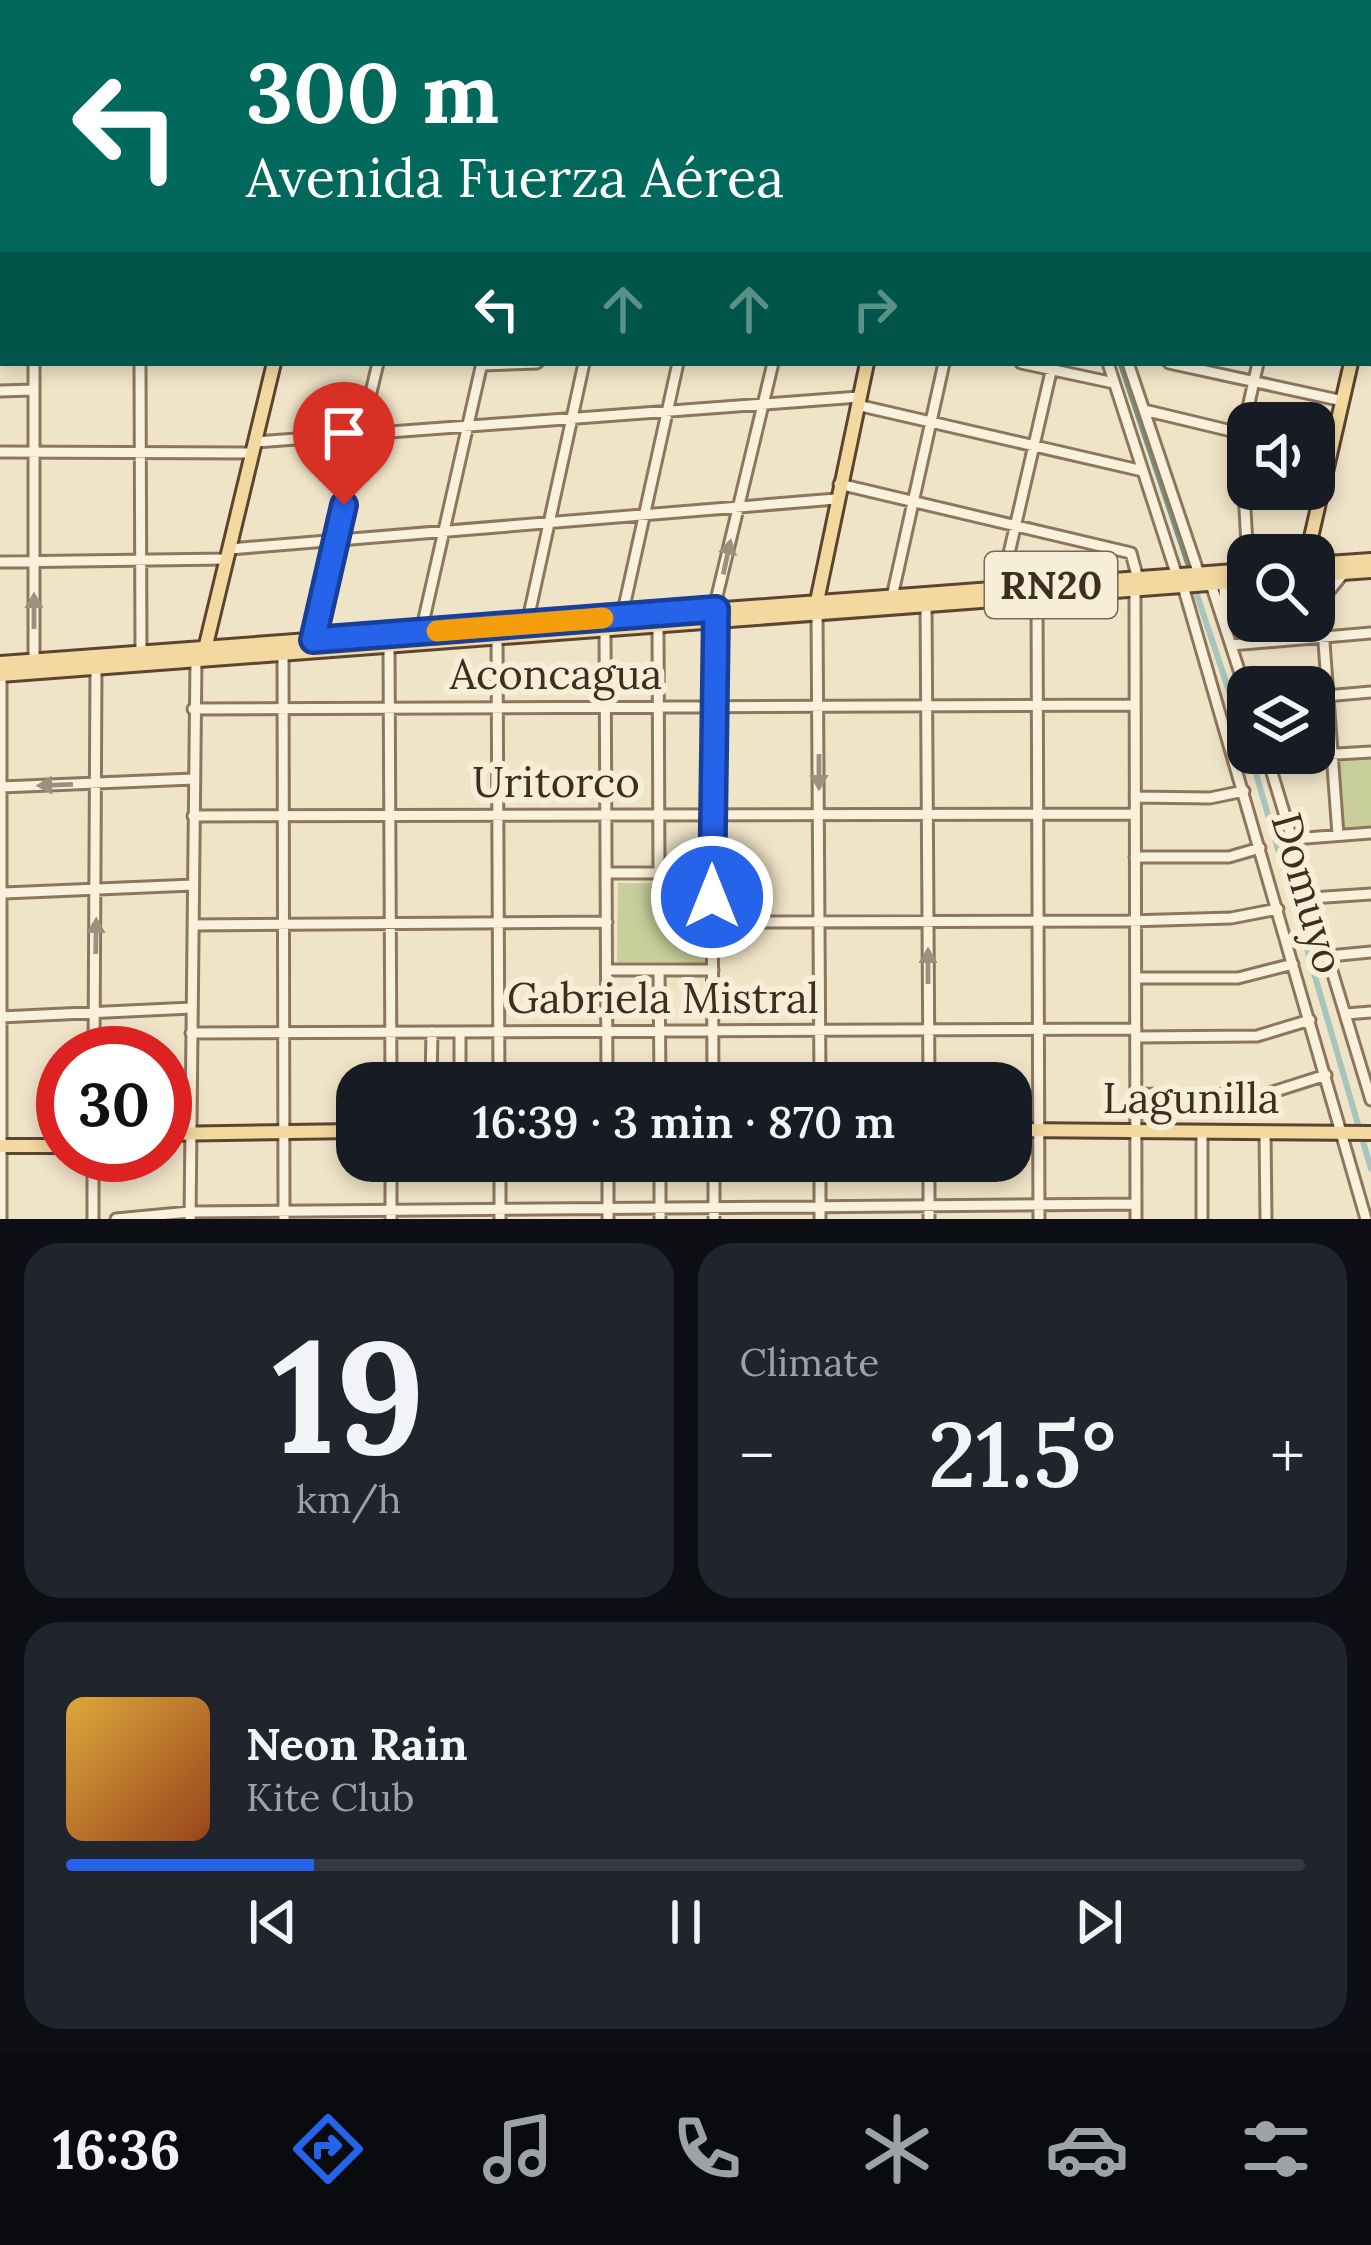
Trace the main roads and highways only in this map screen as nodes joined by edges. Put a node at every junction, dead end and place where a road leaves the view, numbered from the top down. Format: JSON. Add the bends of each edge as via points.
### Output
{"nodes":[{"id":1,"x":273,"y":366,"type":"edge"},
{"id":2,"x":866,"y":366,"type":"edge"},
{"id":3,"x":1350,"y":366,"type":"edge"},
{"id":4,"x":1312,"y":534,"type":"edge"},
{"id":5,"x":1371,"y":560,"type":"edge"},
{"id":6,"x":1335,"y":563,"type":"edge"},
{"id":7,"x":1227,"y":569,"type":"edge"},
{"id":8,"x":1371,"y":571,"type":"edge"},
{"id":9,"x":1335,"y":574,"type":"edge"},
{"id":10,"x":1180,"y":581,"type":"junction"},
{"id":11,"x":1227,"y":582,"type":"edge"},
{"id":12,"x":1136,"y":584,"type":"junction"},
{"id":13,"x":926,"y":599,"type":"junction"},
{"id":14,"x":816,"y":607,"type":"junction"},
{"id":15,"x":713,"y":615,"type":"junction"},
{"id":16,"x":206,"y":647,"type":"junction"},
{"id":17,"x":283,"y":648,"type":"junction"},
{"id":18,"x":196,"y":659,"type":"junction"},
{"id":19,"x":0,"y":671,"type":"edge"},
{"id":20,"x":1032,"y":1130,"type":"edge"},
{"id":21,"x":336,"y":1132,"type":"edge"},
{"id":22,"x":192,"y":1133,"type":"edge"},
{"id":23,"x":1371,"y":1133,"type":"edge"},
{"id":24,"x":1,"y":1146,"type":"edge"},
{"id":25,"x":36,"y":1146,"type":"edge"}],
"edges":[{"from":1,"to":16,"type":"main road"},
{"from":2,"to":14,"type":"main road"},
{"from":3,"to":4,"type":"main road"},
{"from":5,"to":6,"type":"main road"},
{"from":7,"to":10,"type":"main road"},
{"from":8,"to":9,"type":"main road"},
{"from":10,"to":11,"type":"main road","number":"RN20"},
{"from":10,"to":12,"type":"main road","number":"RN20"},
{"from":12,"to":13,"type":"main road","number":"RN20"},
{"from":12,"to":13,"type":"main road","number":"RN20"},
{"from":13,"to":14,"type":"main road","number":"RN20"},
{"from":13,"to":14,"type":"main road","number":"RN20"},
{"from":14,"to":15,"type":"main road","number":"RN20"},
{"from":15,"to":17,"type":"main road","number":"RN20"},
{"from":15,"to":17,"type":"main road","number":"RN20"},
{"from":16,"to":17,"type":"main road","number":"RN20"},
{"from":16,"to":18,"type":"main road"},
{"from":16,"to":19,"type":"main road","number":"RN20","via":[[34,660]]},
{"from":17,"to":18,"type":"main road","number":"RN20"},
{"from":18,"to":19,"type":"main road","number":"RN20"},
{"from":20,"to":23,"type":"main road","name":"Lagunilla"},
{"from":21,"to":22,"type":"main road"},
{"from":24,"to":25,"type":"main road"}]}
